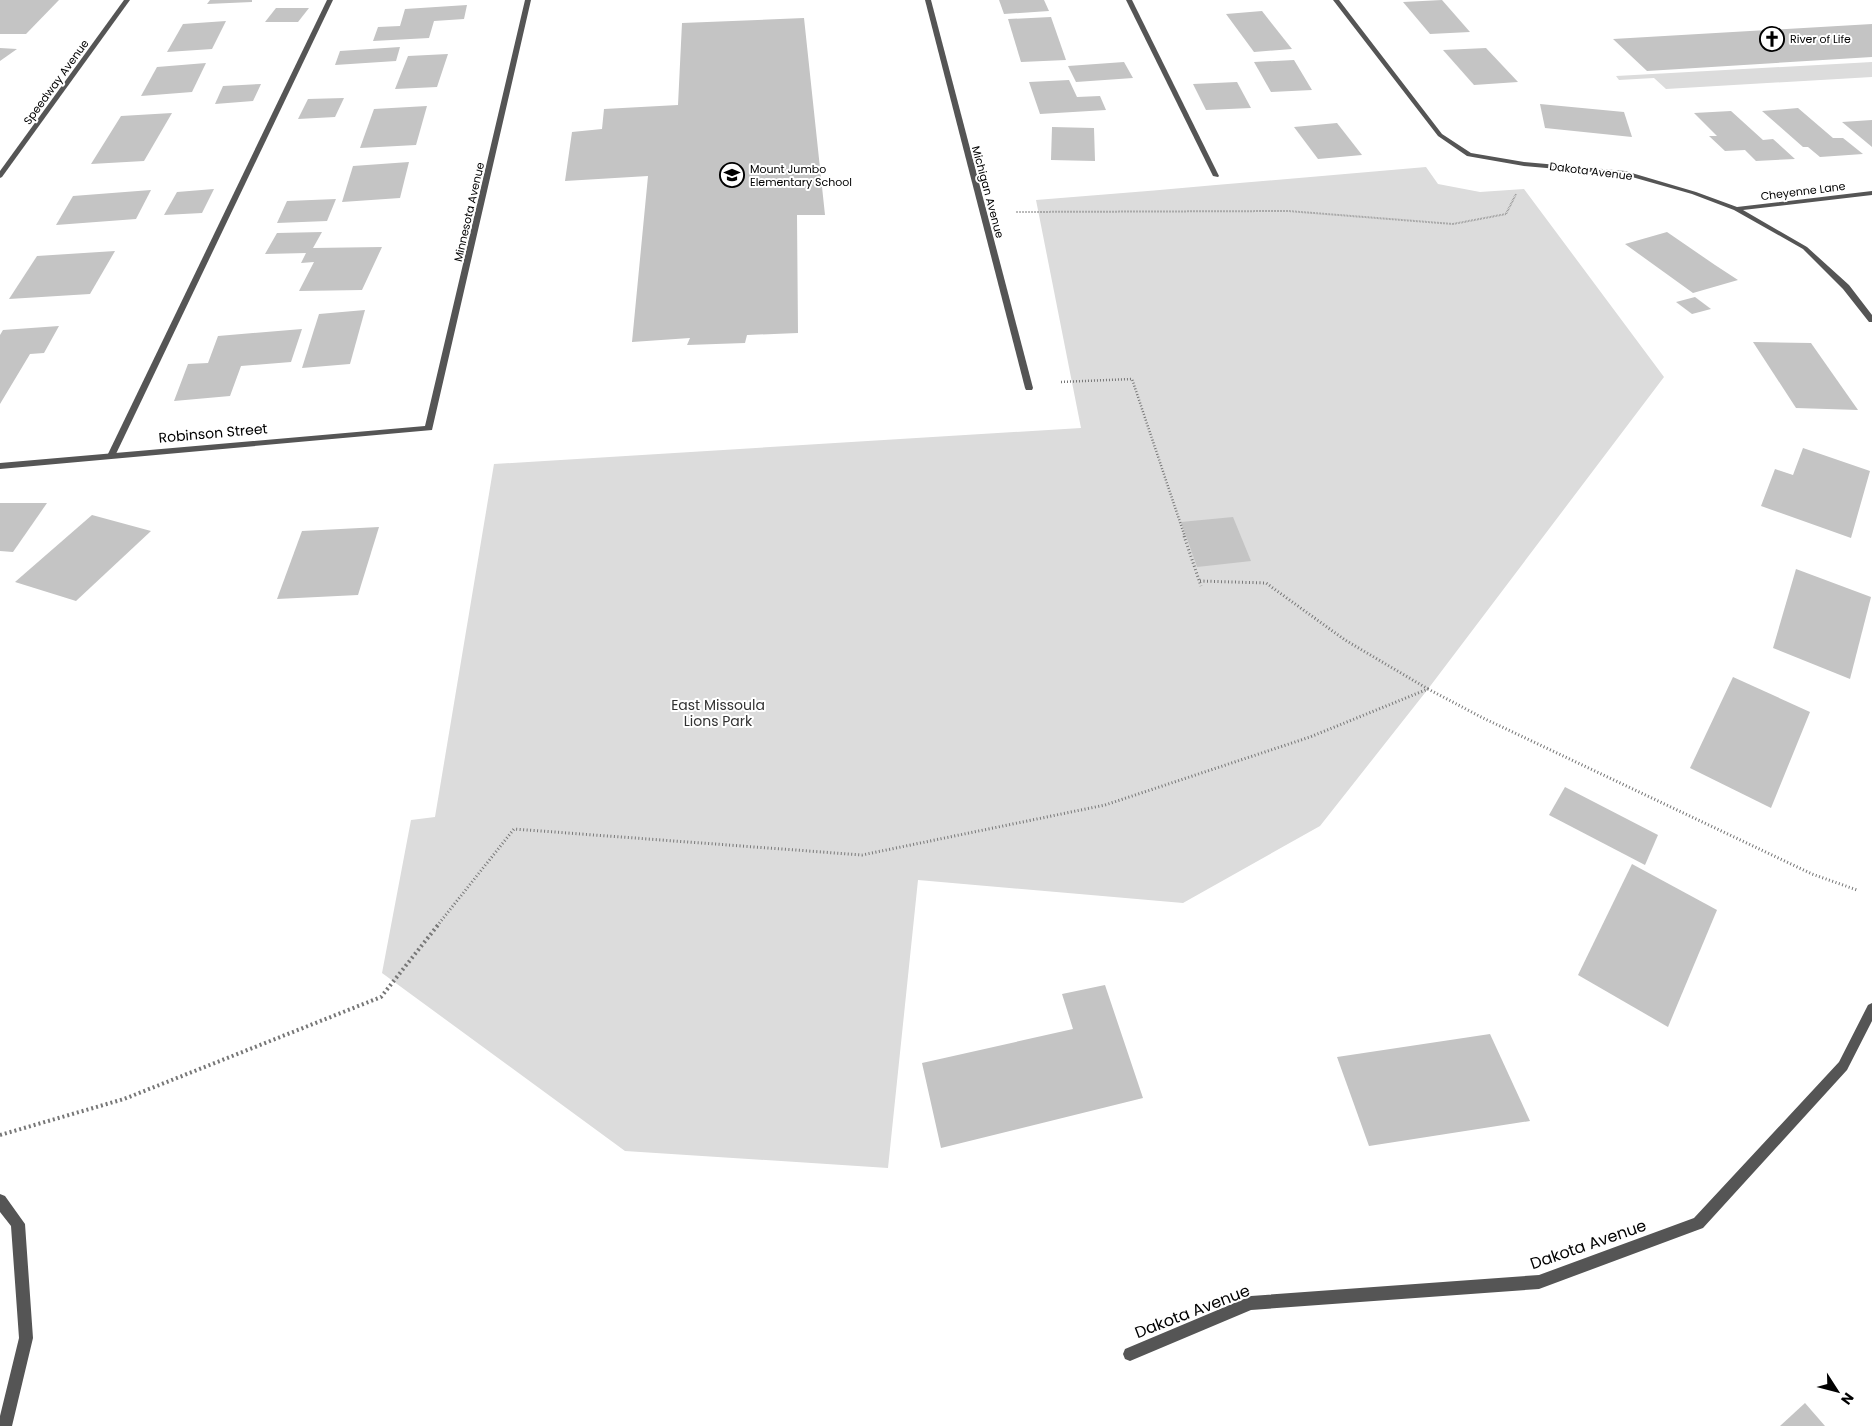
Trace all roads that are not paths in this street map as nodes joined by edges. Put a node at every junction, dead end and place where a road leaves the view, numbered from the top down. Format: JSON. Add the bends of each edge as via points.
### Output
{"nodes":[{"id":1,"x":127,"y":0,"type":"edge"},
{"id":2,"x":330,"y":0,"type":"edge"},
{"id":3,"x":528,"y":0,"type":"edge"},
{"id":4,"x":928,"y":0,"type":"edge"},
{"id":5,"x":1129,"y":0,"type":"edge"},
{"id":6,"x":1336,"y":0,"type":"edge"},
{"id":7,"x":0,"y":176,"type":"edge"},
{"id":8,"x":1216,"y":176,"type":"dead end"},
{"id":9,"x":1872,"y":193,"type":"edge"},
{"id":10,"x":1736,"y":209,"type":"junction"},
{"id":11,"x":1872,"y":320,"type":"edge"},
{"id":12,"x":1028,"y":386,"type":"road end"},
{"id":13,"x":429,"y":428,"type":"joint"},
{"id":14,"x":111,"y":456,"type":"junction"},
{"id":15,"x":0,"y":466,"type":"edge"},
{"id":16,"x":1872,"y":1009,"type":"edge"},
{"id":17,"x":0,"y":1201,"type":"edge"},
{"id":18,"x":1130,"y":1354,"type":"dead end"},
{"id":19,"x":5,"y":1426,"type":"edge"}],
"edges":[{"from":1,"to":7,"type":"street","name":"Speedway Avenue"},
{"from":2,"to":14,"type":"street"},
{"from":3,"to":13,"type":"street","name":"Minnesota Avenue"},
{"from":4,"to":12,"type":"street","name":"Michigan Avenue"},
{"from":5,"to":8,"type":"street"},
{"from":6,"to":10,"type":"street","name":"Dakota Avenue","via":[[1440,135],[1470,155],[1524,164],[1626,173]]},
{"from":9,"to":10,"type":"street","name":"Cheyenne Lane"},
{"from":10,"to":11,"type":"street","name":"Dakota Avenue","via":[[1805,248],[1846,287]]},
{"from":13,"to":14,"type":"street","name":"Robinson Street"},
{"from":14,"to":15,"type":"street","name":"Robinson Street"},
{"from":16,"to":18,"type":"street","name":"Dakota Avenue","via":[[1843,1066],[1698,1223],[1539,1282],[1251,1303]]},
{"from":17,"to":19,"type":"street","via":[[18,1224],[26,1338]]}]}
